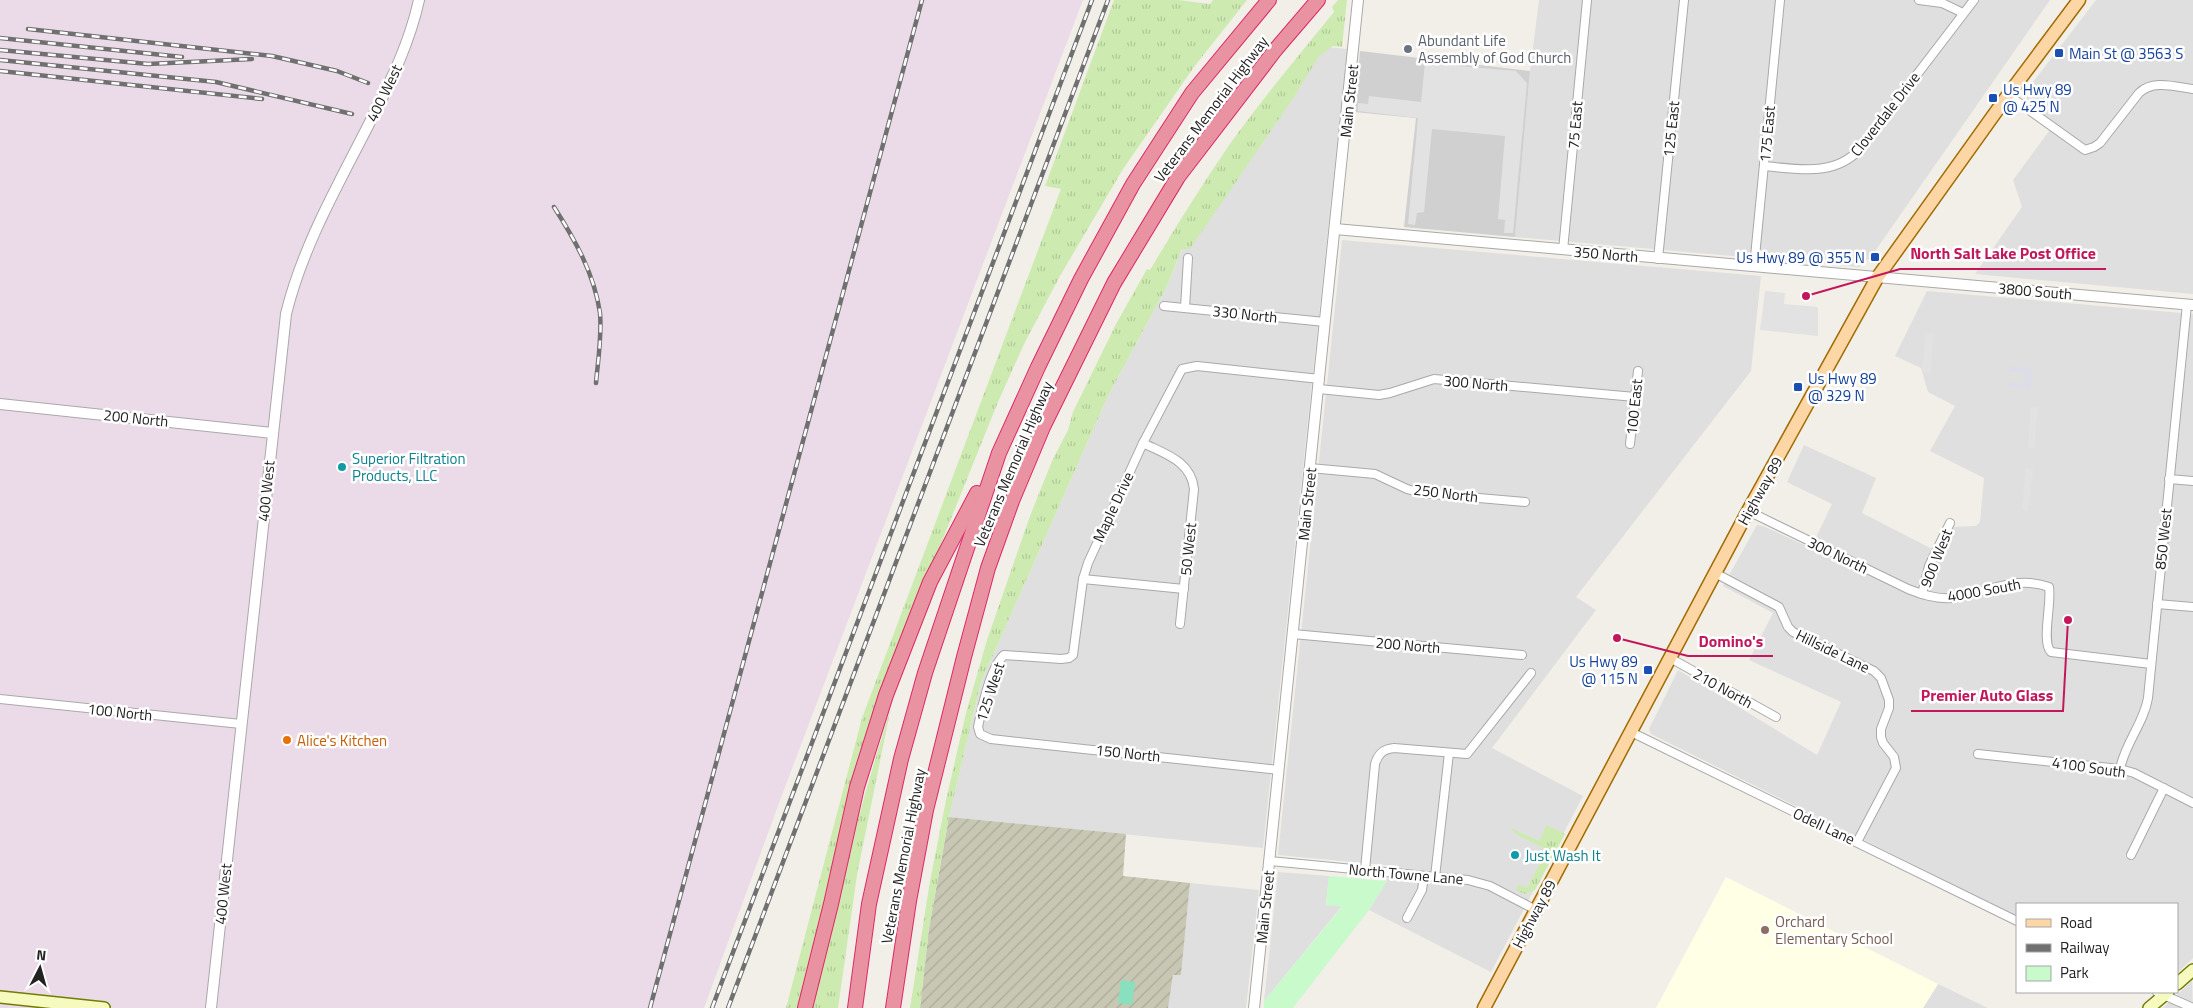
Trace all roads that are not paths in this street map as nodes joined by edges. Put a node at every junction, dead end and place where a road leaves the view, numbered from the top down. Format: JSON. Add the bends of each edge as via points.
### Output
{"nodes":[{"id":1,"x":419,"y":0,"type":"edge"},
{"id":2,"x":1269,"y":0,"type":"edge"},
{"id":3,"x":1318,"y":0,"type":"edge"},
{"id":4,"x":1358,"y":0,"type":"edge"},
{"id":5,"x":1586,"y":0,"type":"edge"},
{"id":6,"x":1684,"y":0,"type":"edge"},
{"id":7,"x":1780,"y":0,"type":"edge"},
{"id":8,"x":1919,"y":0,"type":"edge"},
{"id":9,"x":1974,"y":0,"type":"edge"},
{"id":10,"x":2079,"y":0,"type":"edge"},
{"id":11,"x":1963,"y":13,"type":"junction"},
{"id":12,"x":2193,"y":88,"type":"edge"},
{"id":13,"x":2008,"y":95,"type":"junction"},
{"id":14,"x":1764,"y":166,"type":"junction"},
{"id":15,"x":1335,"y":230,"type":"junction"},
{"id":16,"x":1563,"y":250,"type":"junction"},
{"id":17,"x":1188,"y":258,"type":"dead end"},
{"id":18,"x":1658,"y":258,"type":"junction"},
{"id":19,"x":1754,"y":267,"type":"junction"},
{"id":20,"x":1877,"y":278,"type":"junction"},
{"id":21,"x":2190,"y":305,"type":"edge"},
{"id":22,"x":1164,"y":306,"type":"dead end"},
{"id":23,"x":1184,"y":308,"type":"junction"},
{"id":24,"x":1326,"y":322,"type":"junction"},
{"id":25,"x":1638,"y":371,"type":"dead end"},
{"id":26,"x":1320,"y":379,"type":"junction"},
{"id":27,"x":1318,"y":390,"type":"junction"},
{"id":28,"x":1635,"y":398,"type":"junction"},
{"id":29,"x":0,"y":404,"type":"edge"},
{"id":30,"x":272,"y":433,"type":"junction"},
{"id":31,"x":1143,"y":443,"type":"junction"},
{"id":32,"x":1630,"y":444,"type":"dead end"},
{"id":33,"x":999,"y":453,"type":"junction"},
{"id":34,"x":1310,"y":468,"type":"junction"},
{"id":35,"x":2169,"y":479,"type":"junction"},
{"id":36,"x":2193,"y":481,"type":"edge"},
{"id":37,"x":1525,"y":502,"type":"dead end"},
{"id":38,"x":1748,"y":510,"type":"junction"},
{"id":39,"x":1950,"y":523,"type":"dead end"},
{"id":40,"x":1715,"y":573,"type":"junction"},
{"id":41,"x":1083,"y":578,"type":"junction"},
{"id":42,"x":1901,"y":586,"type":"joint"},
{"id":43,"x":1184,"y":589,"type":"junction"},
{"id":44,"x":1922,"y":594,"type":"junction"},
{"id":45,"x":2157,"y":604,"type":"junction"},
{"id":46,"x":2193,"y":607,"type":"edge"},
{"id":47,"x":1180,"y":624,"type":"dead end"},
{"id":48,"x":1293,"y":634,"type":"junction"},
{"id":49,"x":1006,"y":654,"type":"joint"},
{"id":50,"x":1522,"y":655,"type":"dead end"},
{"id":51,"x":1670,"y":658,"type":"junction"},
{"id":52,"x":2151,"y":664,"type":"junction"},
{"id":53,"x":1531,"y":673,"type":"dead end"},
{"id":54,"x":0,"y":699,"type":"edge"},
{"id":55,"x":1776,"y":717,"type":"dead end"},
{"id":56,"x":241,"y":724,"type":"junction"},
{"id":57,"x":979,"y":732,"type":"joint"},
{"id":58,"x":1631,"y":732,"type":"junction"},
{"id":59,"x":1449,"y":753,"type":"junction"},
{"id":60,"x":1978,"y":754,"type":"dead end"},
{"id":61,"x":2120,"y":769,"type":"junction"},
{"id":62,"x":1279,"y":770,"type":"junction"},
{"id":63,"x":2164,"y":788,"type":"junction"},
{"id":64,"x":2193,"y":802,"type":"edge"},
{"id":65,"x":1857,"y":842,"type":"junction"},
{"id":66,"x":2131,"y":855,"type":"dead end"},
{"id":67,"x":1269,"y":862,"type":"junction"},
{"id":68,"x":1365,"y":870,"type":"junction"},
{"id":69,"x":1424,"y":876,"type":"junction"},
{"id":70,"x":1435,"y":876,"type":"junction"},
{"id":71,"x":1536,"y":910,"type":"junction"},
{"id":72,"x":1407,"y":918,"type":"dead end"},
{"id":73,"x":2016,"y":921,"type":"edge"},
{"id":74,"x":2193,"y":970,"type":"edge"},
{"id":75,"x":2178,"y":983,"type":"edge"},
{"id":76,"x":2163,"y":993,"type":"edge"},
{"id":77,"x":0,"y":997,"type":"edge"},
{"id":78,"x":104,"y":1008,"type":"edge"},
{"id":79,"x":210,"y":1008,"type":"edge"},
{"id":80,"x":805,"y":1008,"type":"edge"},
{"id":81,"x":855,"y":1008,"type":"edge"},
{"id":82,"x":893,"y":1008,"type":"edge"},
{"id":83,"x":1254,"y":1008,"type":"edge"},
{"id":84,"x":1484,"y":1008,"type":"edge"},
{"id":85,"x":2149,"y":1008,"type":"edge"},
{"id":86,"x":2193,"y":1008,"type":"edge"}],
"edges":[{"from":1,"to":30,"type":"street","name":"400 West","via":[[393,77],[309,243],[296,278],[283,329]]},
{"from":2,"to":33,"type":"highway","name":"Veterans Memorial Highway","via":[[1192,92],[1133,184],[1081,279]]},
{"from":3,"to":82,"type":"highway","name":"Veterans Memorial Highway","via":[[1178,176],[1114,283],[1040,435],[988,568],[964,657],[926,810],[908,901]]},
{"from":4,"to":15,"type":"street","name":"Main Street"},
{"from":5,"to":16,"type":"street","name":"75 East"},
{"from":6,"to":18,"type":"street","name":"125 East"},
{"from":7,"to":14,"type":"street","name":"175 East"},
{"from":8,"to":11,"type":"street","via":[[1942,3]]},
{"from":9,"to":11,"type":"street","name":"Cloverdale Drive"},
{"from":10,"to":13,"type":"main road","name":"Highway 89"},
{"from":11,"to":14,"type":"street","name":"Cloverdale Drive","via":[[1849,160],[1817,170]]},
{"from":12,"to":13,"type":"street","via":[[2158,85],[2145,88],[2100,143],[2085,150]]},
{"from":13,"to":20,"type":"main road","name":"Highway 89"},
{"from":14,"to":19,"type":"street","name":"175 East"},
{"from":15,"to":16,"type":"street","name":"350 North"},
{"from":15,"to":24,"type":"street","name":"Main Street"},
{"from":16,"to":18,"type":"street","name":"350 North"},
{"from":17,"to":23,"type":"street"},
{"from":18,"to":19,"type":"street","name":"350 North"},
{"from":19,"to":20,"type":"street","name":"350 North"},
{"from":20,"to":21,"type":"street","name":"3800 South"},
{"from":20,"to":38,"type":"main road","name":"Highway 89"},
{"from":21,"to":35,"type":"street","name":"850 West"},
{"from":22,"to":23,"type":"street","name":"330 North"},
{"from":23,"to":24,"type":"street","name":"330 North"},
{"from":24,"to":26,"type":"street","name":"Main Street"},
{"from":25,"to":28,"type":"street","name":"100 East"},
{"from":26,"to":27,"type":"street","name":"Main Street"},
{"from":26,"to":31,"type":"street","name":"Maple Drive","via":[[1185,367],[1178,374]]},
{"from":27,"to":28,"type":"street","name":"300 North","via":[[1385,394],[1434,379]]},
{"from":27,"to":34,"type":"street","name":"Main Street"},
{"from":28,"to":32,"type":"street","name":"100 East"},
{"from":29,"to":30,"type":"street","name":"200 North"},
{"from":30,"to":56,"type":"street","name":"400 West"},
{"from":31,"to":41,"type":"street","name":"Maple Drive"},
{"from":31,"to":43,"type":"street","name":"50 West","via":[[1179,461],[1190,474],[1194,489]]},
{"from":33,"to":80,"type":"highway","via":[[930,582],[886,695],[857,787]]},
{"from":33,"to":81,"type":"highway","name":"Veterans Memorial Highway","via":[[925,673],[901,759],[869,904]]},
{"from":34,"to":37,"type":"street","name":"250 North","via":[[1375,474],[1421,493]]},
{"from":34,"to":48,"type":"street","name":"Main Street"},
{"from":35,"to":36,"type":"street"},
{"from":35,"to":45,"type":"street","name":"850 West"},
{"from":38,"to":40,"type":"main road","name":"Highway 89"},
{"from":38,"to":42,"type":"street","name":"300 North"},
{"from":39,"to":44,"type":"street","name":"900 West","via":[[1929,566]]},
{"from":40,"to":51,"type":"main road","name":"Highway 89"},
{"from":40,"to":65,"type":"street","name":"Hillside Lane","via":[[1779,607],[1793,632],[1874,671],[1881,678],[1890,706],[1881,737],[1894,757],[1896,768]]},
{"from":41,"to":43,"type":"street"},
{"from":41,"to":49,"type":"street","name":"Maple Drive","via":[[1075,649],[1071,657]]},
{"from":42,"to":44,"type":"street","name":"4000 South"},
{"from":43,"to":47,"type":"street","name":"50 West"},
{"from":44,"to":52,"type":"street","name":"4000 South","via":[[1949,598],[2014,584],[2049,587],[2046,643],[2051,652]]},
{"from":45,"to":46,"type":"street"},
{"from":45,"to":52,"type":"street","name":"850 West"},
{"from":48,"to":50,"type":"street","name":"200 North"},
{"from":48,"to":62,"type":"street","name":"Main Street"},
{"from":49,"to":57,"type":"street","name":"125 West","via":[[999,661],[989,686]]},
{"from":51,"to":55,"type":"street","name":"210 North"},
{"from":51,"to":58,"type":"main road","name":"Highway 89"},
{"from":52,"to":61,"type":"street","name":"850 West","via":[[2146,708]]},
{"from":53,"to":59,"type":"street","via":[[1472,750],[1467,754]]},
{"from":54,"to":56,"type":"street","name":"100 North"},
{"from":56,"to":79,"type":"street","name":"400 West"},
{"from":57,"to":62,"type":"street","name":"150 North","via":[[991,739]]},
{"from":58,"to":65,"type":"street","name":"Odell Lane"},
{"from":58,"to":71,"type":"main road","name":"Highway 89"},
{"from":59,"to":68,"type":"street","via":[[1394,748],[1379,755],[1375,764]]},
{"from":59,"to":70,"type":"street"},
{"from":60,"to":61,"type":"street","name":"4100 South"},
{"from":61,"to":63,"type":"street","name":"4100 South"},
{"from":62,"to":67,"type":"street","name":"Main Street"},
{"from":63,"to":64,"type":"street","name":"4100 South"},
{"from":63,"to":66,"type":"street"},
{"from":65,"to":73,"type":"street","name":"Odell Lane"},
{"from":67,"to":68,"type":"street","name":"North Towne Lane"},
{"from":67,"to":83,"type":"street","name":"Main Street"},
{"from":68,"to":69,"type":"street","name":"North Towne Lane"},
{"from":69,"to":70,"type":"street","name":"North Towne Lane"},
{"from":69,"to":72,"type":"street","via":[[1422,890]]},
{"from":70,"to":71,"type":"street","name":"North Towne Lane","via":[[1483,884]]},
{"from":71,"to":84,"type":"main road","name":"Highway 89"},
{"from":74,"to":75,"type":"main road"},
{"from":76,"to":85,"type":"main road"},
{"from":76,"to":86,"type":"street"},
{"from":77,"to":78,"type":"main road"}]}
